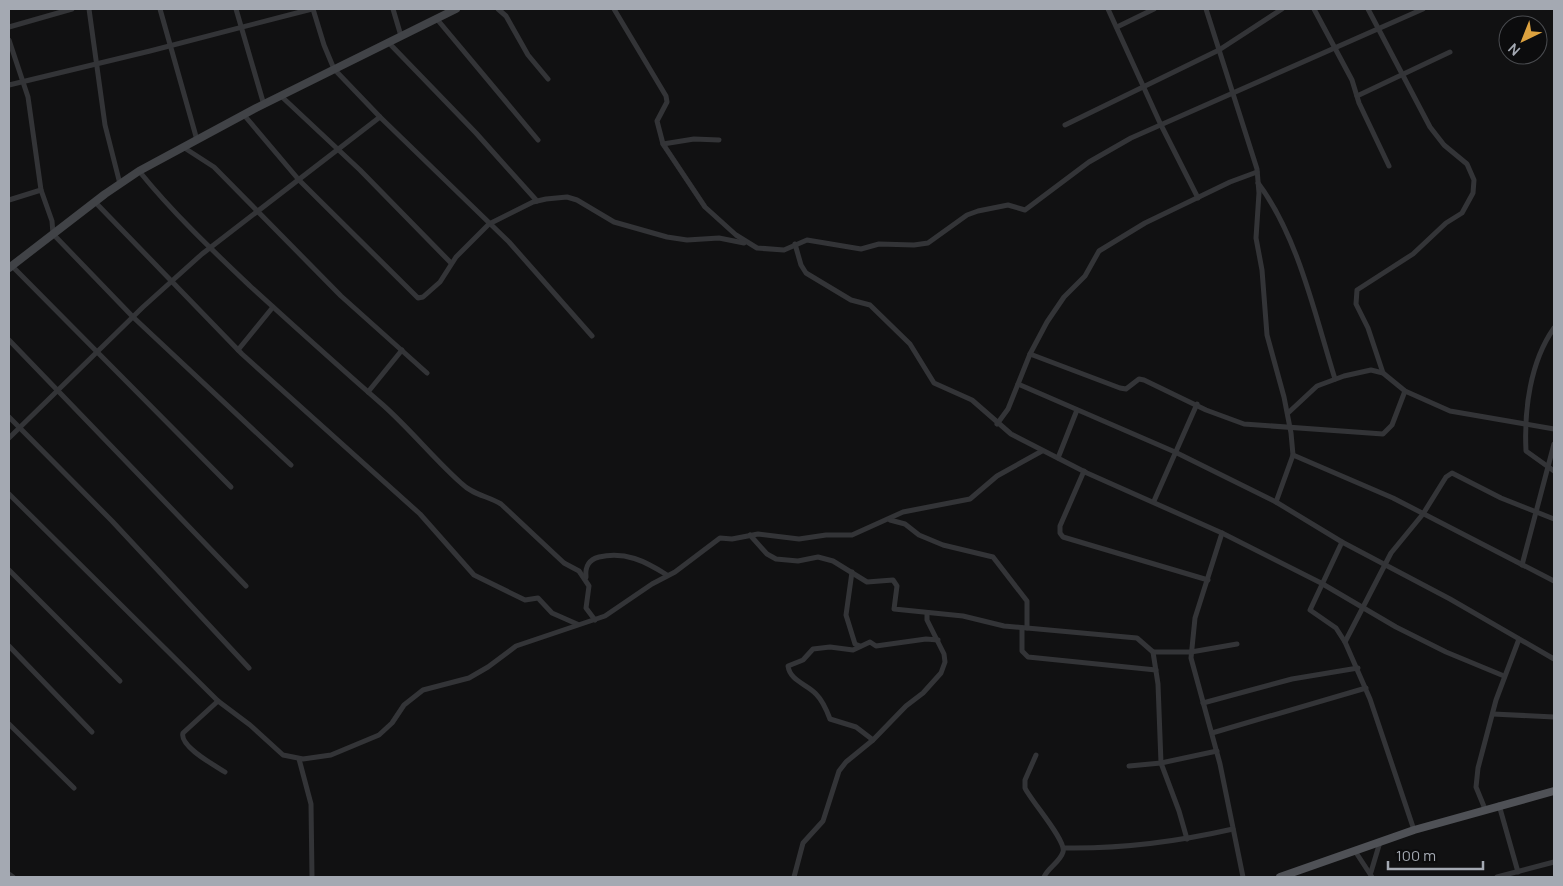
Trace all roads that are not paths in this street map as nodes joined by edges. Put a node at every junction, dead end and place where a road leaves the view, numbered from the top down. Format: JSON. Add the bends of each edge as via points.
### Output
{"nodes":[{"id":1,"x":72,"y":9,"type":"edge"},
{"id":2,"x":89,"y":9,"type":"edge"},
{"id":3,"x":160,"y":9,"type":"edge"},
{"id":4,"x":236,"y":9,"type":"edge"},
{"id":5,"x":312,"y":9,"type":"edge"},
{"id":6,"x":393,"y":9,"type":"edge"},
{"id":7,"x":456,"y":9,"type":"edge"},
{"id":8,"x":498,"y":9,"type":"edge"},
{"id":9,"x":614,"y":9,"type":"edge"},
{"id":10,"x":1108,"y":9,"type":"edge"},
{"id":11,"x":1154,"y":9,"type":"edge"},
{"id":12,"x":1206,"y":9,"type":"edge"},
{"id":13,"x":1282,"y":9,"type":"edge"},
{"id":14,"x":1314,"y":9,"type":"edge"},
{"id":15,"x":1368,"y":9,"type":"edge"},
{"id":16,"x":1423,"y":9,"type":"edge"},
{"id":17,"x":436,"y":18,"type":"junction"},
{"id":18,"x":9,"y":27,"type":"edge"},
{"id":19,"x":1117,"y":27,"type":"junction"},
{"id":20,"x":240,"y":28,"type":"junction"},
{"id":21,"x":1377,"y":28,"type":"junction"},
{"id":22,"x":401,"y":36,"type":"junction"},
{"id":23,"x":9,"y":40,"type":"edge"},
{"id":24,"x":388,"y":42,"type":"junction"},
{"id":25,"x":170,"y":46,"type":"junction"},
{"id":26,"x":1334,"y":49,"type":"junction"},
{"id":27,"x":1219,"y":50,"type":"junction"},
{"id":28,"x":1450,"y":52,"type":"dead end"},
{"id":29,"x":97,"y":63,"type":"junction"},
{"id":30,"x":334,"y":69,"type":"junction"},
{"id":31,"x":1402,"y":75,"type":"junction"},
{"id":32,"x":548,"y":79,"type":"dead end"},
{"id":33,"x":22,"y":81,"type":"junction"},
{"id":34,"x":9,"y":84,"type":"edge"},
{"id":35,"x":1144,"y":85,"type":"junction"},
{"id":36,"x":1232,"y":92,"type":"junction"},
{"id":37,"x":281,"y":96,"type":"junction"},
{"id":38,"x":1357,"y":96,"type":"junction"},
{"id":39,"x":264,"y":105,"type":"junction"},
{"id":40,"x":244,"y":115,"type":"junction"},
{"id":41,"x":380,"y":117,"type":"junction"},
{"id":42,"x":1160,"y":124,"type":"junction"},
{"id":43,"x":1065,"y":125,"type":"dead end"},
{"id":44,"x":197,"y":140,"type":"junction"},
{"id":45,"x":538,"y":140,"type":"dead end"},
{"id":46,"x":719,"y":140,"type":"dead end"},
{"id":47,"x":663,"y":144,"type":"junction"},
{"id":48,"x":183,"y":147,"type":"junction"},
{"id":49,"x":338,"y":150,"type":"junction"},
{"id":50,"x":1390,"y":166,"type":"dead end"},
{"id":51,"x":139,"y":171,"type":"junction"},
{"id":52,"x":1257,"y":172,"type":"junction"},
{"id":53,"x":299,"y":180,"type":"junction"},
{"id":54,"x":1258,"y":182,"type":"junction"},
{"id":55,"x":120,"y":184,"type":"junction"},
{"id":56,"x":41,"y":190,"type":"junction"},
{"id":57,"x":1198,"y":198,"type":"junction"},
{"id":58,"x":9,"y":200,"type":"edge"},
{"id":59,"x":537,"y":201,"type":"junction"},
{"id":60,"x":94,"y":202,"type":"junction"},
{"id":61,"x":258,"y":211,"type":"junction"},
{"id":62,"x":490,"y":224,"type":"junction"},
{"id":63,"x":53,"y":234,"type":"junction"},
{"id":64,"x":747,"y":244,"type":"junction"},
{"id":65,"x":796,"y":244,"type":"junction"},
{"id":66,"x":210,"y":248,"type":"junction"},
{"id":67,"x":451,"y":263,"type":"junction"},
{"id":68,"x":10,"y":266,"type":"edge"},
{"id":69,"x":171,"y":282,"type":"junction"},
{"id":70,"x":273,"y":307,"type":"junction"},
{"id":71,"x":133,"y":317,"type":"junction"},
{"id":72,"x":1554,"y":328,"type":"edge"},
{"id":73,"x":592,"y":336,"type":"dead end"},
{"id":74,"x":9,"y":340,"type":"edge"},
{"id":75,"x":238,"y":350,"type":"junction"},
{"id":76,"x":402,"y":350,"type":"junction"},
{"id":77,"x":97,"y":352,"type":"junction"},
{"id":78,"x":1030,"y":354,"type":"junction"},
{"id":79,"x":428,"y":373,"type":"dead end"},
{"id":80,"x":1383,"y":373,"type":"junction"},
{"id":81,"x":1335,"y":379,"type":"junction"},
{"id":82,"x":1018,"y":384,"type":"junction"},
{"id":83,"x":58,"y":390,"type":"junction"},
{"id":84,"x":1405,"y":391,"type":"junction"},
{"id":85,"x":368,"y":392,"type":"junction"},
{"id":86,"x":1197,"y":404,"type":"junction"},
{"id":87,"x":1077,"y":410,"type":"junction"},
{"id":88,"x":1288,"y":413,"type":"junction"},
{"id":89,"x":9,"y":417,"type":"edge"},
{"id":90,"x":1524,"y":422,"type":"junction"},
{"id":91,"x":997,"y":424,"type":"junction"},
{"id":92,"x":19,"y":428,"type":"junction"},
{"id":93,"x":1290,"y":428,"type":"junction"},
{"id":94,"x":1554,"y":429,"type":"edge"},
{"id":95,"x":9,"y":438,"type":"edge"},
{"id":96,"x":1554,"y":444,"type":"edge"},
{"id":97,"x":1042,"y":450,"type":"junction"},
{"id":98,"x":1175,"y":452,"type":"junction"},
{"id":99,"x":1293,"y":455,"type":"junction"},
{"id":100,"x":1058,"y":458,"type":"junction"},
{"id":101,"x":291,"y":465,"type":"dead end"},
{"id":102,"x":1548,"y":468,"type":"junction"},
{"id":103,"x":1084,"y":471,"type":"junction"},
{"id":104,"x":1554,"y":471,"type":"edge"},
{"id":105,"x":231,"y":487,"type":"dead end"},
{"id":106,"x":9,"y":494,"type":"edge"},
{"id":107,"x":1154,"y":501,"type":"junction"},
{"id":108,"x":1276,"y":502,"type":"junction"},
{"id":109,"x":1537,"y":513,"type":"junction"},
{"id":110,"x":1423,"y":514,"type":"junction"},
{"id":111,"x":1554,"y":519,"type":"edge"},
{"id":112,"x":890,"y":520,"type":"junction"},
{"id":113,"x":750,"y":534,"type":"junction"},
{"id":114,"x":1222,"y":534,"type":"junction"},
{"id":115,"x":1342,"y":542,"type":"junction"},
{"id":116,"x":1384,"y":565,"type":"junction"},
{"id":117,"x":1522,"y":565,"type":"junction"},
{"id":118,"x":9,"y":570,"type":"edge"},
{"id":119,"x":852,"y":572,"type":"junction"},
{"id":120,"x":667,"y":576,"type":"junction"},
{"id":121,"x":586,"y":578,"type":"junction"},
{"id":122,"x":1208,"y":580,"type":"junction"},
{"id":123,"x":1554,"y":581,"type":"edge"},
{"id":124,"x":1321,"y":584,"type":"junction"},
{"id":125,"x":246,"y":586,"type":"dead end"},
{"id":126,"x":1363,"y":608,"type":"junction"},
{"id":127,"x":927,"y":613,"type":"junction"},
{"id":128,"x":595,"y":620,"type":"junction"},
{"id":129,"x":577,"y":624,"type":"junction"},
{"id":130,"x":1024,"y":628,"type":"junction"},
{"id":131,"x":1519,"y":639,"type":"junction"},
{"id":132,"x":938,"y":640,"type":"junction"},
{"id":133,"x":1345,"y":642,"type":"junction"},
{"id":134,"x":1237,"y":644,"type":"dead end"},
{"id":135,"x":9,"y":646,"type":"edge"},
{"id":136,"x":860,"y":646,"type":"junction"},
{"id":137,"x":1153,"y":652,"type":"junction"},
{"id":138,"x":1192,"y":652,"type":"junction"},
{"id":139,"x":1554,"y":659,"type":"edge"},
{"id":140,"x":249,"y":668,"type":"dead end"},
{"id":141,"x":1358,"y":668,"type":"junction"},
{"id":142,"x":1156,"y":670,"type":"junction"},
{"id":143,"x":1504,"y":676,"type":"junction"},
{"id":144,"x":120,"y":681,"type":"dead end"},
{"id":145,"x":1366,"y":688,"type":"junction"},
{"id":146,"x":218,"y":701,"type":"junction"},
{"id":147,"x":1203,"y":703,"type":"junction"},
{"id":148,"x":1493,"y":714,"type":"junction"},
{"id":149,"x":1554,"y":717,"type":"edge"},
{"id":150,"x":9,"y":724,"type":"edge"},
{"id":151,"x":92,"y":732,"type":"dead end"},
{"id":152,"x":1212,"y":733,"type":"junction"},
{"id":153,"x":873,"y":740,"type":"junction"},
{"id":154,"x":1217,"y":751,"type":"junction"},
{"id":155,"x":1036,"y":755,"type":"dead end"},
{"id":156,"x":299,"y":759,"type":"junction"},
{"id":157,"x":1161,"y":763,"type":"junction"},
{"id":158,"x":1129,"y":766,"type":"dead end"},
{"id":159,"x":225,"y":772,"type":"dead end"},
{"id":160,"x":74,"y":788,"type":"dead end"},
{"id":161,"x":1554,"y":792,"type":"edge"},
{"id":162,"x":1499,"y":805,"type":"junction"},
{"id":163,"x":1485,"y":809,"type":"junction"},
{"id":164,"x":1233,"y":829,"type":"junction"},
{"id":165,"x":1414,"y":830,"type":"junction"},
{"id":166,"x":1187,"y":839,"type":"junction"},
{"id":167,"x":1380,"y":842,"type":"junction"},
{"id":168,"x":1064,"y":848,"type":"junction"},
{"id":169,"x":1355,"y":851,"type":"junction"},
{"id":170,"x":1554,"y":862,"type":"edge"},
{"id":171,"x":1518,"y":872,"type":"junction"},
{"id":172,"x":9,"y":874,"type":"edge"},
{"id":173,"x":1293,"y":875,"type":"edge"},
{"id":174,"x":1371,"y":875,"type":"edge"},
{"id":175,"x":13,"y":877,"type":"edge"},
{"id":176,"x":312,"y":877,"type":"edge"},
{"id":177,"x":794,"y":877,"type":"edge"},
{"id":178,"x":1044,"y":877,"type":"edge"},
{"id":179,"x":1243,"y":877,"type":"edge"},
{"id":180,"x":1280,"y":877,"type":"edge"},
{"id":181,"x":1496,"y":877,"type":"edge"}],
"edges":[{"from":1,"to":18,"type":"street"},
{"from":2,"to":29,"type":"street"},
{"from":3,"to":25,"type":"street"},
{"from":4,"to":20,"type":"street"},
{"from":5,"to":20,"type":"street"},
{"from":5,"to":30,"type":"street"},
{"from":6,"to":22,"type":"street"},
{"from":7,"to":17,"type":"main road"},
{"from":8,"to":32,"type":"street"},
{"from":9,"to":47,"type":"street","via":[[666,96],[667,102],[657,121]]},
{"from":10,"to":19,"type":"street"},
{"from":11,"to":19,"type":"street"},
{"from":12,"to":27,"type":"street"},
{"from":13,"to":27,"type":"street"},
{"from":14,"to":26,"type":"street"},
{"from":15,"to":21,"type":"street"},
{"from":16,"to":21,"type":"street"},
{"from":17,"to":22,"type":"main road"},
{"from":17,"to":45,"type":"street"},
{"from":19,"to":35,"type":"street"},
{"from":20,"to":25,"type":"street"},
{"from":20,"to":39,"type":"street"},
{"from":21,"to":26,"type":"street"},
{"from":21,"to":31,"type":"street"},
{"from":22,"to":24,"type":"main road"},
{"from":23,"to":33,"type":"street"},
{"from":24,"to":30,"type":"main road"},
{"from":24,"to":59,"type":"street"},
{"from":25,"to":29,"type":"street"},
{"from":25,"to":44,"type":"street"},
{"from":26,"to":36,"type":"street"},
{"from":26,"to":38,"type":"street","via":[[1352,80]]},
{"from":27,"to":35,"type":"street"},
{"from":27,"to":36,"type":"street"},
{"from":28,"to":31,"type":"street"},
{"from":29,"to":33,"type":"street"},
{"from":29,"to":55,"type":"street","via":[[105,126]]},
{"from":30,"to":37,"type":"main road"},
{"from":30,"to":41,"type":"street"},
{"from":31,"to":38,"type":"street"},
{"from":31,"to":80,"type":"street","via":[[1433,131],[1444,146],[1467,164],[1474,180],[1473,193],[1462,213],[1446,223],[1413,254],[1357,290],[1356,304]]},
{"from":33,"to":34,"type":"street"},
{"from":33,"to":56,"type":"street","via":[[28,97]]},
{"from":35,"to":42,"type":"street"},
{"from":35,"to":43,"type":"street"},
{"from":36,"to":42,"type":"street"},
{"from":36,"to":52,"type":"street"},
{"from":37,"to":39,"type":"main road"},
{"from":37,"to":49,"type":"street"},
{"from":38,"to":50,"type":"street"},
{"from":39,"to":40,"type":"main road"},
{"from":40,"to":44,"type":"main road"},
{"from":40,"to":53,"type":"street"},
{"from":41,"to":49,"type":"street"},
{"from":41,"to":62,"type":"street"},
{"from":42,"to":57,"type":"street"},
{"from":42,"to":65,"type":"street","via":[[1089,162],[1030,208],[999,206],[978,211],[967,215],[928,243],[879,244],[861,249],[807,240]]},
{"from":44,"to":48,"type":"main road"},
{"from":46,"to":47,"type":"street","via":[[694,138]]},
{"from":47,"to":64,"type":"street","via":[[705,207]]},
{"from":48,"to":51,"type":"main road"},
{"from":48,"to":61,"type":"street","via":[[214,168]]},
{"from":49,"to":53,"type":"street"},
{"from":49,"to":67,"type":"street"},
{"from":51,"to":55,"type":"main road"},
{"from":51,"to":66,"type":"street"},
{"from":52,"to":54,"type":"street"},
{"from":52,"to":57,"type":"street"},
{"from":53,"to":61,"type":"street"},
{"from":53,"to":67,"type":"street","via":[[418,298],[423,298],[440,282]]},
{"from":54,"to":81,"type":"street","via":[[1270,199],[1300,269]]},
{"from":54,"to":88,"type":"street","via":[[1256,238],[1267,335]]},
{"from":55,"to":60,"type":"main road"},
{"from":56,"to":58,"type":"street"},
{"from":56,"to":63,"type":"street"},
{"from":57,"to":78,"type":"street","via":[[1145,223],[1099,251],[1085,276],[1056,308]]},
{"from":59,"to":62,"type":"street"},
{"from":59,"to":64,"type":"street","via":[[567,197],[614,222],[667,237],[687,240],[719,238]]},
{"from":60,"to":63,"type":"main road"},
{"from":60,"to":69,"type":"street"},
{"from":61,"to":66,"type":"street"},
{"from":61,"to":76,"type":"street","via":[[341,296]]},
{"from":62,"to":67,"type":"street"},
{"from":62,"to":73,"type":"street"},
{"from":63,"to":68,"type":"main road"},
{"from":63,"to":71,"type":"street"},
{"from":64,"to":65,"type":"street","via":[[770,250],[784,250]]},
{"from":65,"to":91,"type":"street","via":[[806,273],[851,300],[870,306],[910,344],[934,383],[972,400]]},
{"from":66,"to":69,"type":"street"},
{"from":66,"to":70,"type":"street"},
{"from":68,"to":77,"type":"street"},
{"from":69,"to":71,"type":"street"},
{"from":69,"to":75,"type":"street"},
{"from":70,"to":75,"type":"street"},
{"from":70,"to":85,"type":"street"},
{"from":71,"to":77,"type":"street"},
{"from":71,"to":101,"type":"street"},
{"from":72,"to":90,"type":"street","via":[[1544,342]]},
{"from":74,"to":83,"type":"street"},
{"from":75,"to":129,"type":"street","via":[[420,514],[474,575],[525,600],[538,598],[552,613]]},
{"from":76,"to":79,"type":"street"},
{"from":76,"to":85,"type":"street"},
{"from":77,"to":83,"type":"street"},
{"from":77,"to":105,"type":"street"},
{"from":78,"to":82,"type":"street"},
{"from":78,"to":86,"type":"street","via":[[1120,388],[1126,389],[1139,379],[1144,380]]},
{"from":80,"to":81,"type":"street","via":[[1372,370]]},
{"from":80,"to":84,"type":"street"},
{"from":81,"to":88,"type":"street","via":[[1317,386]]},
{"from":82,"to":87,"type":"street"},
{"from":82,"to":91,"type":"street","via":[[1008,409]]},
{"from":83,"to":92,"type":"street"},
{"from":83,"to":125,"type":"street"},
{"from":84,"to":90,"type":"street","via":[[1450,411]]},
{"from":84,"to":93,"type":"street","via":[[1392,425],[1383,434]]},
{"from":85,"to":121,"type":"street","via":[[406,425],[461,484],[501,504],[546,547]]},
{"from":86,"to":93,"type":"street","via":[[1244,424]]},
{"from":86,"to":98,"type":"street"},
{"from":87,"to":98,"type":"street"},
{"from":87,"to":100,"type":"street"},
{"from":88,"to":93,"type":"street"},
{"from":89,"to":92,"type":"street"},
{"from":90,"to":94,"type":"street"},
{"from":90,"to":102,"type":"street","via":[[1526,451]]},
{"from":91,"to":97,"type":"street"},
{"from":92,"to":95,"type":"street"},
{"from":92,"to":140,"type":"street","via":[[119,528]]},
{"from":93,"to":99,"type":"street"},
{"from":96,"to":102,"type":"street"},
{"from":97,"to":100,"type":"street"},
{"from":97,"to":112,"type":"street","via":[[997,476],[970,499],[920,507]]},
{"from":98,"to":107,"type":"street"},
{"from":98,"to":108,"type":"street"},
{"from":99,"to":108,"type":"street"},
{"from":99,"to":110,"type":"street"},
{"from":100,"to":103,"type":"street"},
{"from":102,"to":104,"type":"street"},
{"from":102,"to":109,"type":"street"},
{"from":103,"to":107,"type":"street"},
{"from":103,"to":122,"type":"street","via":[[1060,526],[1063,537]]},
{"from":106,"to":146,"type":"street"},
{"from":107,"to":114,"type":"street"},
{"from":108,"to":115,"type":"street"},
{"from":109,"to":110,"type":"street","via":[[1452,473],[1446,477]]},
{"from":109,"to":111,"type":"street"},
{"from":109,"to":117,"type":"street"},
{"from":110,"to":116,"type":"street"},
{"from":110,"to":117,"type":"street"},
{"from":112,"to":113,"type":"street","via":[[852,535],[799,539]]},
{"from":112,"to":130,"type":"street","via":[[905,524],[919,535],[943,546],[993,557],[1027,601]]},
{"from":113,"to":119,"type":"street","via":[[766,554],[776,559],[798,561],[818,557]]},
{"from":113,"to":120,"type":"street","via":[[732,539],[720,538]]},
{"from":114,"to":122,"type":"street"},
{"from":114,"to":124,"type":"street"},
{"from":115,"to":116,"type":"street"},
{"from":115,"to":124,"type":"street"},
{"from":116,"to":126,"type":"street"},
{"from":116,"to":131,"type":"street"},
{"from":117,"to":123,"type":"street"},
{"from":118,"to":144,"type":"street"},
{"from":119,"to":127,"type":"street","via":[[866,582],[893,580],[896,586],[894,609]]},
{"from":119,"to":136,"type":"street","via":[[846,615],[850,632]]},
{"from":120,"to":121,"type":"street","via":[[642,561],[617,554],[594,558],[585,569]]},
{"from":120,"to":128,"type":"street"},
{"from":121,"to":128,"type":"street","via":[[589,586],[586,608]]},
{"from":122,"to":138,"type":"street","via":[[1195,618]]},
{"from":124,"to":126,"type":"street"},
{"from":124,"to":133,"type":"street","via":[[1310,610],[1336,628]]},
{"from":126,"to":133,"type":"street"},
{"from":126,"to":143,"type":"street","via":[[1446,652]]},
{"from":127,"to":130,"type":"street","via":[[963,616]]},
{"from":127,"to":132,"type":"street","via":[[927,620]]},
{"from":128,"to":129,"type":"street"},
{"from":129,"to":156,"type":"street","via":[[509,649],[469,678],[423,690],[404,705],[380,735],[331,755]]},
{"from":130,"to":137,"type":"street","via":[[1137,638]]},
{"from":130,"to":142,"type":"street","via":[[1022,650],[1028,657]]},
{"from":131,"to":139,"type":"street"},
{"from":131,"to":143,"type":"street"},
{"from":132,"to":136,"type":"street","via":[[876,646],[870,642]]},
{"from":132,"to":153,"type":"street","via":[[945,662],[941,673]]},
{"from":133,"to":141,"type":"street"},
{"from":134,"to":138,"type":"street"},
{"from":135,"to":151,"type":"street"},
{"from":136,"to":153,"type":"street","via":[[853,650],[813,649],[803,660],[788,666],[788,672],[817,694],[830,719],[856,727]]},
{"from":137,"to":138,"type":"street"},
{"from":137,"to":142,"type":"street"},
{"from":138,"to":147,"type":"street"},
{"from":141,"to":145,"type":"street"},
{"from":141,"to":147,"type":"street","via":[[1292,679]]},
{"from":142,"to":157,"type":"street"},
{"from":143,"to":148,"type":"street"},
{"from":145,"to":152,"type":"street"},
{"from":145,"to":165,"type":"street"},
{"from":146,"to":156,"type":"street","via":[[283,755]]},
{"from":146,"to":159,"type":"street","via":[[182,736],[189,748]]},
{"from":147,"to":152,"type":"street"},
{"from":148,"to":149,"type":"street"},
{"from":148,"to":163,"type":"street","via":[[1476,787]]},
{"from":150,"to":160,"type":"street"},
{"from":152,"to":154,"type":"street"},
{"from":153,"to":177,"type":"street","via":[[839,771],[823,821],[803,843]]},
{"from":154,"to":157,"type":"street"},
{"from":154,"to":164,"type":"street"},
{"from":155,"to":168,"type":"street","via":[[1025,780],[1025,788]]},
{"from":156,"to":176,"type":"street","via":[[311,804]]},
{"from":157,"to":158,"type":"street"},
{"from":157,"to":166,"type":"street"},
{"from":161,"to":162,"type":"main road"},
{"from":162,"to":163,"type":"main road"},
{"from":162,"to":171,"type":"street"},
{"from":163,"to":165,"type":"main road"},
{"from":164,"to":166,"type":"street"},
{"from":164,"to":179,"type":"street"},
{"from":165,"to":167,"type":"main road"},
{"from":166,"to":168,"type":"street","via":[[1127,847]]},
{"from":167,"to":169,"type":"main road"},
{"from":167,"to":174,"type":"street"},
{"from":168,"to":178,"type":"street"},
{"from":169,"to":173,"type":"main road"},
{"from":169,"to":174,"type":"street"},
{"from":170,"to":171,"type":"street"},
{"from":171,"to":181,"type":"street"},
{"from":172,"to":175,"type":"street"},
{"from":173,"to":180,"type":"main road"}]}
